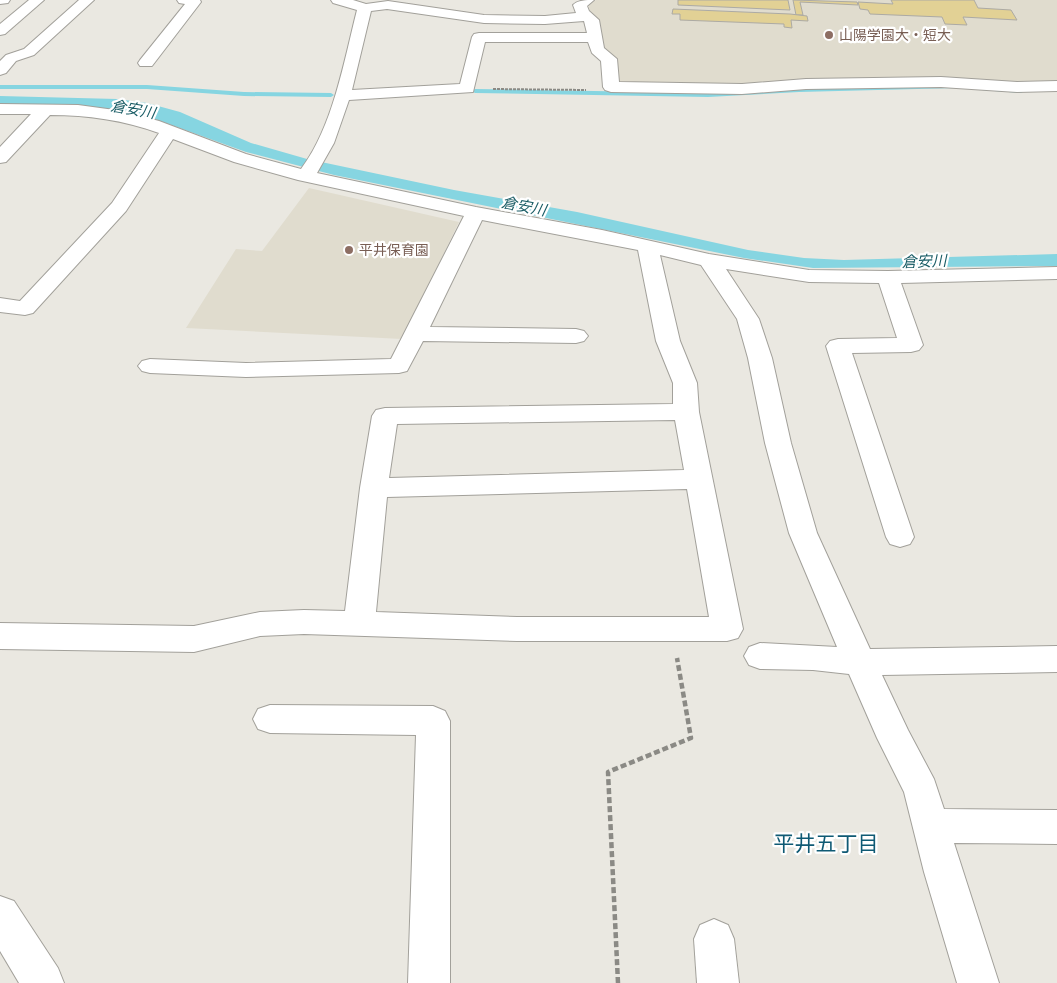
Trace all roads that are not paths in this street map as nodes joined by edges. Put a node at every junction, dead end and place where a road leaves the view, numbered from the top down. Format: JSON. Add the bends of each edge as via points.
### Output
{"nodes":[{"id":1,"x":37,"y":0,"type":"edge"},
{"id":2,"x":87,"y":0,"type":"edge"},
{"id":3,"x":184,"y":0,"type":"edge"},
{"id":4,"x":338,"y":0,"type":"edge"},
{"id":5,"x":588,"y":0,"type":"edge"},
{"id":6,"x":391,"y":2,"type":"edge"},
{"id":7,"x":365,"y":8,"type":"junction"},
{"id":8,"x":588,"y":16,"type":"junction"},
{"id":9,"x":0,"y":31,"type":"edge"},
{"id":10,"x":594,"y":38,"type":"junction"},
{"id":11,"x":146,"y":63,"type":"dead end"},
{"id":12,"x":0,"y":70,"type":"edge"},
{"id":13,"x":1057,"y":86,"type":"edge"},
{"id":14,"x":342,"y":95,"type":"junction"},
{"id":15,"x":0,"y":109,"type":"edge"},
{"id":16,"x":45,"y":110,"type":"junction"},
{"id":17,"x":169,"y":131,"type":"junction"},
{"id":18,"x":0,"y":158,"type":"edge"},
{"id":19,"x":312,"y":169,"type":"junction"},
{"id":20,"x":476,"y":213,"type":"junction"},
{"id":21,"x":648,"y":247,"type":"junction"},
{"id":22,"x":708,"y":260,"type":"junction"},
{"id":23,"x":1057,"y":273,"type":"edge"},
{"id":24,"x":888,"y":278,"type":"junction"},
{"id":25,"x":0,"y":305,"type":"edge"},
{"id":26,"x":415,"y":334,"type":"junction"},
{"id":27,"x":576,"y":336,"type":"dead end"},
{"id":28,"x":150,"y":366,"type":"dead end"},
{"id":29,"x":686,"y":412,"type":"junction"},
{"id":30,"x":698,"y":479,"type":"junction"},
{"id":31,"x":374,"y":488,"type":"junction"},
{"id":32,"x":900,"y":537,"type":"dead end"},
{"id":33,"x":359,"y":623,"type":"junction"},
{"id":34,"x":0,"y":636,"type":"edge"},
{"id":35,"x":760,"y":656,"type":"dead end"},
{"id":36,"x":1057,"y":658,"type":"edge"},
{"id":37,"x":860,"y":662,"type":"junction"},
{"id":38,"x":270,"y":719,"type":"dead end"},
{"id":39,"x":930,"y":826,"type":"junction"},
{"id":40,"x":1057,"y":827,"type":"edge"},
{"id":41,"x":0,"y":915,"type":"edge"},
{"id":42,"x":714,"y":939,"type":"dead end"},
{"id":43,"x":43,"y":983,"type":"edge"},
{"id":44,"x":429,"y":983,"type":"edge"},
{"id":45,"x":718,"y":983,"type":"edge"},
{"id":46,"x":978,"y":983,"type":"edge"}],
"edges":[{"from":1,"to":9,"type":"street"},
{"from":2,"to":12,"type":"street","via":[[29,52],[11,58]]},
{"from":3,"to":11,"type":"street","via":[[194,2]]},
{"from":4,"to":7,"type":"street"},
{"from":5,"to":8,"type":"street","via":[[580,5]]},
{"from":6,"to":7,"type":"street"},
{"from":6,"to":8,"type":"street","via":[[484,19],[545,20]]},
{"from":7,"to":14,"type":"street"},
{"from":8,"to":10,"type":"street","via":[[592,20]]},
{"from":10,"to":13,"type":"street","via":[[597,50],[609,59],[612,87],[742,89],[806,84],[941,82]]},
{"from":10,"to":14,"type":"street","via":[[478,37],[467,89]]},
{"from":14,"to":19,"type":"street"},
{"from":15,"to":16,"type":"street"},
{"from":16,"to":17,"type":"street","via":[[78,110],[122,116]]},
{"from":16,"to":18,"type":"street"},
{"from":17,"to":19,"type":"street","via":[[240,158]]},
{"from":17,"to":25,"type":"street","via":[[119,207],[25,308]]},
{"from":19,"to":20,"type":"street"},
{"from":20,"to":21,"type":"street"},
{"from":20,"to":26,"type":"street"},
{"from":21,"to":22,"type":"street"},
{"from":21,"to":29,"type":"street","via":[[668,341],[685,383]]},
{"from":22,"to":24,"type":"street","via":[[808,276]]},
{"from":22,"to":37,"type":"street","via":[[748,319],[803,533]]},
{"from":23,"to":24,"type":"street"},
{"from":24,"to":32,"type":"street","via":[[911,345],[838,346]]},
{"from":26,"to":27,"type":"street"},
{"from":26,"to":28,"type":"street","via":[[399,366],[246,370]]},
{"from":29,"to":30,"type":"street"},
{"from":29,"to":31,"type":"street","via":[[385,416]]},
{"from":30,"to":31,"type":"street"},
{"from":30,"to":33,"type":"street","via":[[727,629],[517,629]]},
{"from":31,"to":33,"type":"street"},
{"from":33,"to":34,"type":"street","via":[[260,624],[194,639]]},
{"from":35,"to":37,"type":"street","via":[[813,656]]},
{"from":36,"to":37,"type":"street"},
{"from":37,"to":39,"type":"street","via":[[921,790]]},
{"from":38,"to":44,"type":"street","via":[[433,720]]},
{"from":39,"to":40,"type":"street"},
{"from":39,"to":46,"type":"street"},
{"from":41,"to":43,"type":"street"},
{"from":42,"to":45,"type":"street"}]}
